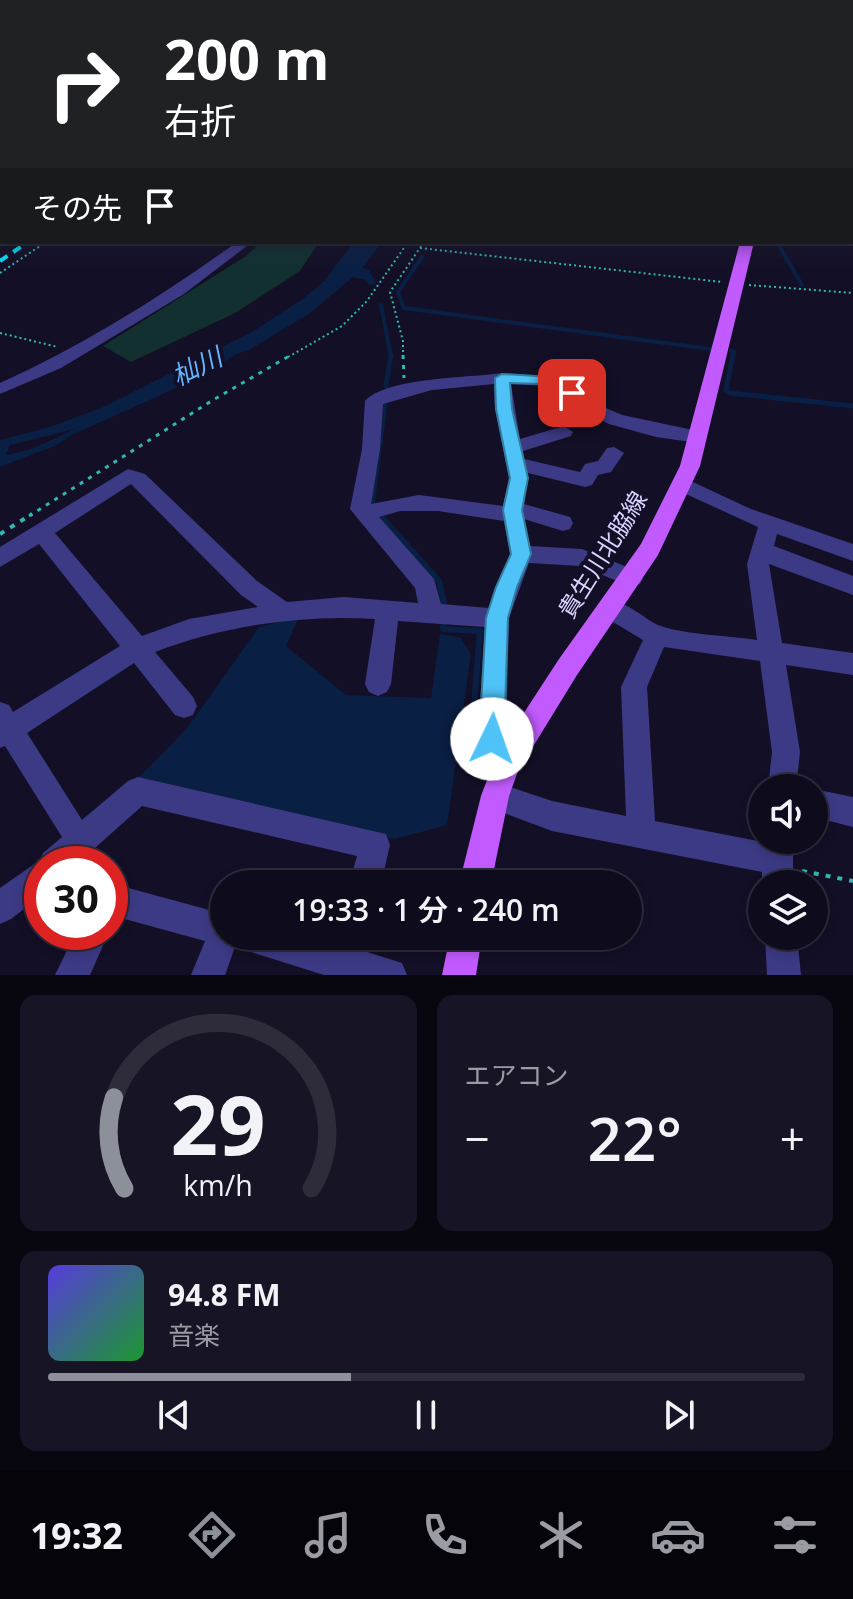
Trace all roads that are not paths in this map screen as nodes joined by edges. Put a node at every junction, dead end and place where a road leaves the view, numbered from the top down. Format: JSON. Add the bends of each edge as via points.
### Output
{"nodes":[{"id":1,"x":242,"y":244,"type":"edge"},
{"id":2,"x":747,"y":244,"type":"edge"},
{"id":3,"x":502,"y":378,"type":"junction"},
{"id":4,"x":0,"y":389,"type":"edge"},
{"id":5,"x":564,"y":432,"type":"dead end"},
{"id":6,"x":698,"y":437,"type":"junction"},
{"id":7,"x":614,"y":453,"type":"dead end"},
{"id":8,"x":515,"y":455,"type":"junction"},
{"id":9,"x":682,"y":484,"type":"junction"},
{"id":10,"x":513,"y":511,"type":"junction"},
{"id":11,"x":365,"y":515,"type":"junction"},
{"id":12,"x":563,"y":523,"type":"dead end"},
{"id":13,"x":770,"y":523,"type":"junction"},
{"id":14,"x":42,"y":532,"type":"junction"},
{"id":15,"x":762,"y":550,"type":"junction"},
{"id":16,"x":853,"y":553,"type":"edge"},
{"id":17,"x":521,"y":554,"type":"junction"},
{"id":18,"x":0,"y":558,"type":"edge"},
{"id":19,"x":632,"y":578,"type":"junction"},
{"id":20,"x":853,"y":586,"type":"edge"},
{"id":21,"x":388,"y":609,"type":"junction"},
{"id":22,"x":611,"y":609,"type":"junction"},
{"id":23,"x":283,"y":612,"type":"junction"},
{"id":24,"x":440,"y":613,"type":"junction"},
{"id":25,"x":497,"y":618,"type":"junction"},
{"id":26,"x":657,"y":636,"type":"junction"},
{"id":27,"x":136,"y":649,"type":"junction"},
{"id":28,"x":772,"y":655,"type":"junction"},
{"id":29,"x":853,"y":664,"type":"edge"},
{"id":30,"x":378,"y":684,"type":"dead end"},
{"id":31,"x":184,"y":706,"type":"dead end"},
{"id":32,"x":3,"y":726,"type":"edge"},
{"id":33,"x":507,"y":764,"type":"junction"},
{"id":34,"x":784,"y":774,"type":"edge"},
{"id":35,"x":495,"y":796,"type":"junction"},
{"id":36,"x":828,"y":806,"type":"edge"},
{"id":37,"x":853,"y":812,"type":"edge"},
{"id":38,"x":70,"y":826,"type":"dead end"},
{"id":39,"x":641,"y":832,"type":"junction"},
{"id":40,"x":76,"y":846,"type":"edge"},
{"id":41,"x":777,"y":861,"type":"edge"},
{"id":42,"x":369,"y":870,"type":"edge"},
{"id":43,"x":478,"y":870,"type":"edge"},
{"id":44,"x":24,"y":890,"type":"edge"},
{"id":45,"x":128,"y":904,"type":"edge"},
{"id":46,"x":0,"y":908,"type":"edge"},
{"id":47,"x":210,"y":928,"type":"edge"},
{"id":48,"x":84,"y":950,"type":"edge"},
{"id":49,"x":217,"y":950,"type":"edge"},
{"id":50,"x":309,"y":950,"type":"edge"},
{"id":51,"x":463,"y":950,"type":"edge"},
{"id":52,"x":782,"y":950,"type":"edge"},
{"id":53,"x":345,"y":958,"type":"edge"},
{"id":54,"x":72,"y":975,"type":"edge"},
{"id":55,"x":208,"y":975,"type":"edge"},
{"id":56,"x":390,"y":975,"type":"edge"},
{"id":57,"x":459,"y":975,"type":"edge"},
{"id":58,"x":784,"y":975,"type":"edge"}],
"edges":[{"from":1,"to":4,"type":"street","via":[[179,291],[55,364]]},
{"from":2,"to":6,"type":"main road","name":"貴生川北脇線"},
{"from":3,"to":6,"type":"street","via":[[555,382],[601,412],[654,431]]},
{"from":3,"to":8,"type":"street"},
{"from":3,"to":11,"type":"street","via":[[403,390],[374,401],[360,509]]},
{"from":5,"to":8,"type":"street"},
{"from":6,"to":9,"type":"main road","name":"貴生川北脇線"},
{"from":7,"to":8,"type":"street","via":[[585,480]]},
{"from":8,"to":10,"type":"street","via":[[519,478]]},
{"from":9,"to":13,"type":"street"},
{"from":9,"to":19,"type":"main road","name":"貴生川北脇線"},
{"from":10,"to":11,"type":"street","via":[[421,502],[383,505]]},
{"from":10,"to":12,"type":"street"},
{"from":10,"to":17,"type":"street"},
{"from":11,"to":24,"type":"street","via":[[426,585]]},
{"from":13,"to":15,"type":"street"},
{"from":13,"to":16,"type":"street"},
{"from":14,"to":18,"type":"street"},
{"from":14,"to":23,"type":"street","via":[[128,476],[138,479],[249,588]]},
{"from":14,"to":27,"type":"street"},
{"from":15,"to":20,"type":"street"},
{"from":15,"to":28,"type":"street","via":[[758,564]]},
{"from":17,"to":19,"type":"street","via":[[582,558]]},
{"from":17,"to":25,"type":"street"},
{"from":19,"to":22,"type":"main road","name":"貴生川北脇線"},
{"from":21,"to":23,"type":"street"},
{"from":21,"to":24,"type":"street"},
{"from":21,"to":30,"type":"street"},
{"from":22,"to":26,"type":"street"},
{"from":22,"to":33,"type":"main road","name":"貴生川北脇線"},
{"from":23,"to":27,"type":"street","via":[[189,629]]},
{"from":24,"to":25,"type":"street"},
{"from":25,"to":33,"type":"street","via":[[492,739]]},
{"from":26,"to":28,"type":"street"},
{"from":26,"to":39,"type":"street","via":[[634,687]]},
{"from":27,"to":31,"type":"street"},
{"from":27,"to":32,"type":"street"},
{"from":28,"to":29,"type":"street"},
{"from":28,"to":34,"type":"street","via":[[786,752]]},
{"from":32,"to":38,"type":"street"},
{"from":33,"to":35,"type":"main road","name":"貴生川北脇線"},
{"from":35,"to":39,"type":"street","via":[[552,816]]},
{"from":35,"to":43,"type":"main road","name":"貴生川北脇線"},
{"from":36,"to":37,"type":"street"},
{"from":39,"to":41,"type":"street"},
{"from":40,"to":42,"type":"street","via":[[138,791],[375,845]]},
{"from":44,"to":46,"type":"street"},
{"from":45,"to":47,"type":"street"},
{"from":48,"to":54,"type":"street"},
{"from":49,"to":55,"type":"street"},
{"from":50,"to":53,"type":"street"},
{"from":51,"to":57,"type":"main road"},
{"from":52,"to":58,"type":"street"},
{"from":53,"to":56,"type":"street"}]}
